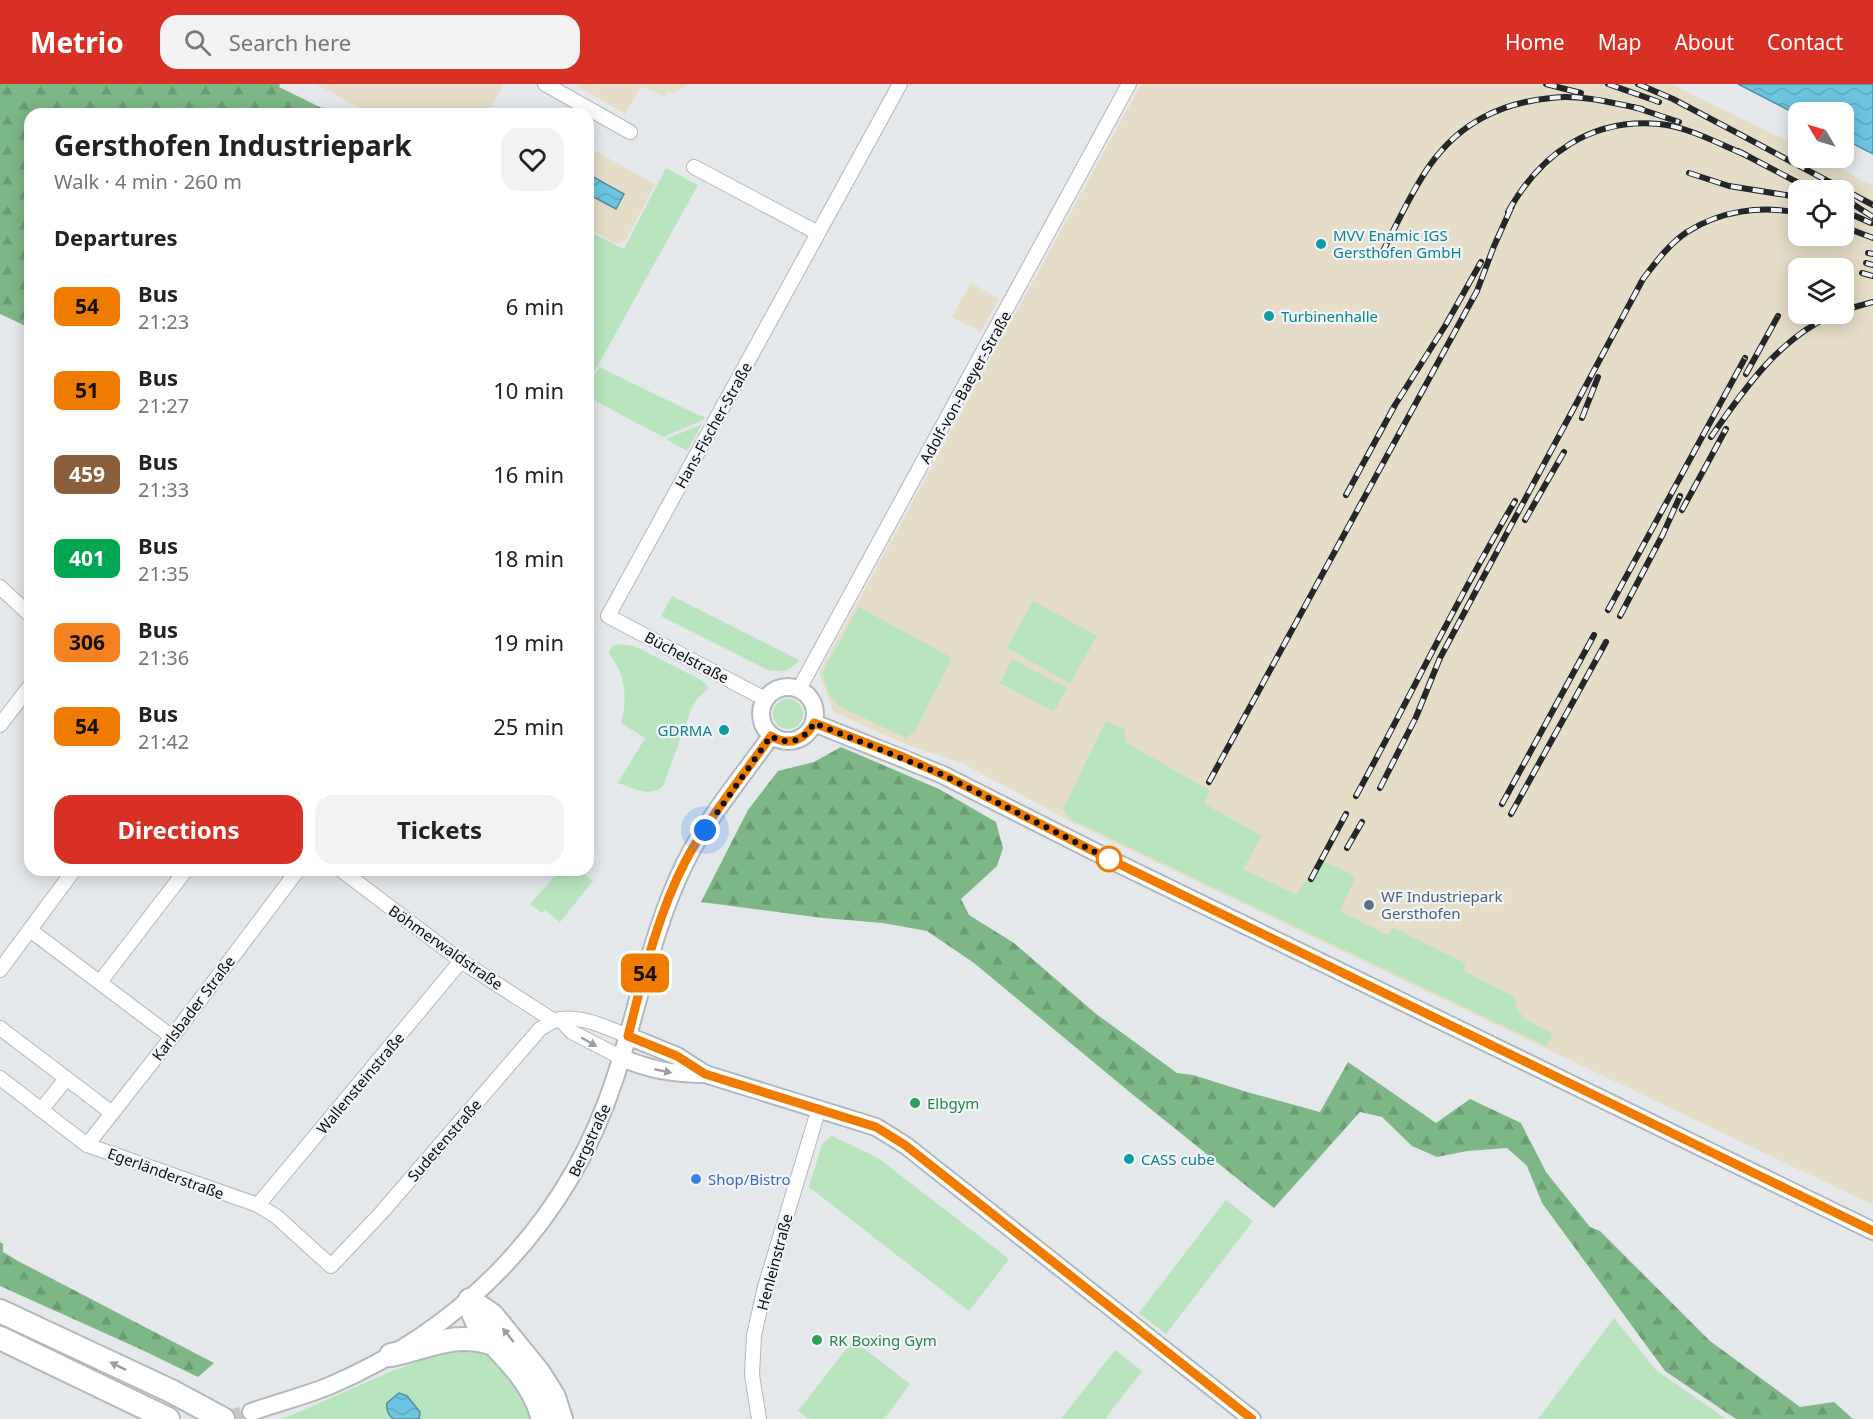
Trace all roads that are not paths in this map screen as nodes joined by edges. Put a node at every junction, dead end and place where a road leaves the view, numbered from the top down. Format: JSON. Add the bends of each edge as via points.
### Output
{"nodes":[{"id":1,"x":545,"y":84,"type":"edge"},
{"id":2,"x":900,"y":84,"type":"edge"},
{"id":3,"x":1129,"y":84,"type":"edge"},
{"id":4,"x":588,"y":108,"type":"edge"},
{"id":5,"x":594,"y":112,"type":"edge"},
{"id":6,"x":630,"y":132,"type":"dead end"},
{"id":7,"x":694,"y":167,"type":"dead end"},
{"id":8,"x":818,"y":233,"type":"junction"},
{"id":9,"x":0,"y":587,"type":"edge"},
{"id":10,"x":24,"y":609,"type":"edge"},
{"id":11,"x":608,"y":616,"type":"joint"},
{"id":12,"x":799,"y":689,"type":"junction"},
{"id":13,"x":24,"y":694,"type":"edge"},
{"id":14,"x":765,"y":699,"type":"junction"},
{"id":15,"x":814,"y":723,"type":"junction"},
{"id":16,"x":0,"y":725,"type":"edge"},
{"id":17,"x":771,"y":736,"type":"junction"},
{"id":18,"x":70,"y":876,"type":"edge"},
{"id":19,"x":181,"y":876,"type":"edge"},
{"id":20,"x":293,"y":876,"type":"edge"},
{"id":21,"x":349,"y":876,"type":"edge"},
{"id":22,"x":30,"y":930,"type":"junction"},
{"id":23,"x":461,"y":961,"type":"junction"},
{"id":24,"x":0,"y":970,"type":"edge"},
{"id":25,"x":100,"y":982,"type":"junction"},
{"id":26,"x":557,"y":1020,"type":"junction"},
{"id":27,"x":0,"y":1028,"type":"edge"},
{"id":28,"x":628,"y":1036,"type":"junction"},
{"id":29,"x":172,"y":1037,"type":"junction"},
{"id":30,"x":622,"y":1058,"type":"junction"},
{"id":31,"x":705,"y":1074,"type":"junction"},
{"id":32,"x":0,"y":1078,"type":"edge"},
{"id":33,"x":66,"y":1079,"type":"junction"},
{"id":34,"x":819,"y":1108,"type":"junction"},
{"id":35,"x":41,"y":1110,"type":"junction"},
{"id":36,"x":112,"y":1113,"type":"junction"},
{"id":37,"x":87,"y":1144,"type":"junction"},
{"id":38,"x":258,"y":1206,"type":"junction"},
{"id":39,"x":1873,"y":1231,"type":"edge"},
{"id":40,"x":331,"y":1266,"type":"joint"},
{"id":41,"x":470,"y":1300,"type":"junction"},
{"id":42,"x":0,"y":1311,"type":"edge"},
{"id":43,"x":0,"y":1338,"type":"edge"},
{"id":44,"x":494,"y":1344,"type":"junction"},
{"id":45,"x":391,"y":1355,"type":"junction"},
{"id":46,"x":251,"y":1412,"type":"tunnel mouth"},
{"id":47,"x":168,"y":1419,"type":"edge"},
{"id":48,"x":224,"y":1419,"type":"edge"},
{"id":49,"x":543,"y":1419,"type":"edge"},
{"id":50,"x":561,"y":1419,"type":"edge"},
{"id":51,"x":759,"y":1419,"type":"edge"},
{"id":52,"x":1252,"y":1419,"type":"edge"}],
"edges":[{"from":1,"to":4,"type":"street"},
{"from":2,"to":8,"type":"street","name":"Hans-Fischer-Straße"},
{"from":3,"to":12,"type":"street","name":"Adolf-von-Baeyer-Straße"},
{"from":5,"to":6,"type":"street"},
{"from":7,"to":8,"type":"street"},
{"from":8,"to":11,"type":"street","name":"Hans-Fischer-Straße"},
{"from":9,"to":10,"type":"street"},
{"from":11,"to":14,"type":"street","name":"Büchelstraße"},
{"from":12,"to":14,"type":"street","via":[[776,689]]},
{"from":12,"to":15,"type":"street","via":[[814,705]]},
{"from":13,"to":16,"type":"street"},
{"from":14,"to":17,"type":"street","via":[[761,720]]},
{"from":15,"to":17,"type":"street","via":[[810,731],[795,741]]},
{"from":15,"to":39,"type":"street","via":[[948,777]]},
{"from":17,"to":28,"type":"street","name":"Bergstraße","via":[[685,862],[666,904]]},
{"from":18,"to":22,"type":"street"},
{"from":19,"to":25,"type":"street"},
{"from":20,"to":29,"type":"street","name":"Karlsbader Straße"},
{"from":21,"to":23,"type":"street","name":"Böhmerwaldstraße"},
{"from":22,"to":24,"type":"street"},
{"from":22,"to":25,"type":"street"},
{"from":23,"to":26,"type":"street","name":"Böhmerwaldstraße"},
{"from":23,"to":38,"type":"street","name":"Wallensteinstraße"},
{"from":25,"to":29,"type":"street"},
{"from":26,"to":28,"type":"street","via":[[577,1019]]},
{"from":26,"to":30,"type":"street","one_way":true},
{"from":26,"to":40,"type":"street","name":"Sudetenstraße","via":[[540,1029]]},
{"from":27,"to":33,"type":"street"},
{"from":28,"to":30,"type":"street","name":"Bergstraße"},
{"from":28,"to":31,"type":"street","via":[[677,1056]]},
{"from":29,"to":36,"type":"street","name":"Karlsbader Straße"},
{"from":30,"to":31,"type":"street","one_way":true,"via":[[675,1074]]},
{"from":30,"to":41,"type":"street","name":"Bergstraße","via":[[603,1115],[560,1197],[539,1227]]},
{"from":31,"to":34,"type":"street"},
{"from":32,"to":35,"type":"street","name":"Egerländerstraße"},
{"from":33,"to":35,"type":"street"},
{"from":33,"to":36,"type":"street"},
{"from":34,"to":51,"type":"street","name":"Henleinstraße","via":[[754,1335],[752,1375]]},
{"from":34,"to":52,"type":"street","via":[[876,1127],[905,1145]]},
{"from":35,"to":37,"type":"street","name":"Egerländerstraße"},
{"from":36,"to":37,"type":"street","name":"Karlsbader Straße"},
{"from":37,"to":38,"type":"street","name":"Egerländerstraße"},
{"from":38,"to":40,"type":"street","name":"Egerländerstraße","via":[[277,1217]]},
{"from":41,"to":44,"type":"highway","via":[[478,1327]]},
{"from":41,"to":45,"type":"street","name":"Bergstraße"},
{"from":50,"to":41,"type":"highway","one_way":true,"via":[[554,1396],[539,1372],[492,1315]]},
{"from":48,"to":42,"type":"highway","one_way":true},
{"from":43,"to":47,"type":"highway"},
{"from":44,"to":45,"type":"highway","via":[[470,1338],[450,1339]]},
{"from":44,"to":49,"type":"highway","via":[[525,1379]]},
{"from":45,"to":46,"type":"street","name":"Bergstraße","via":[[328,1386]]}]}
